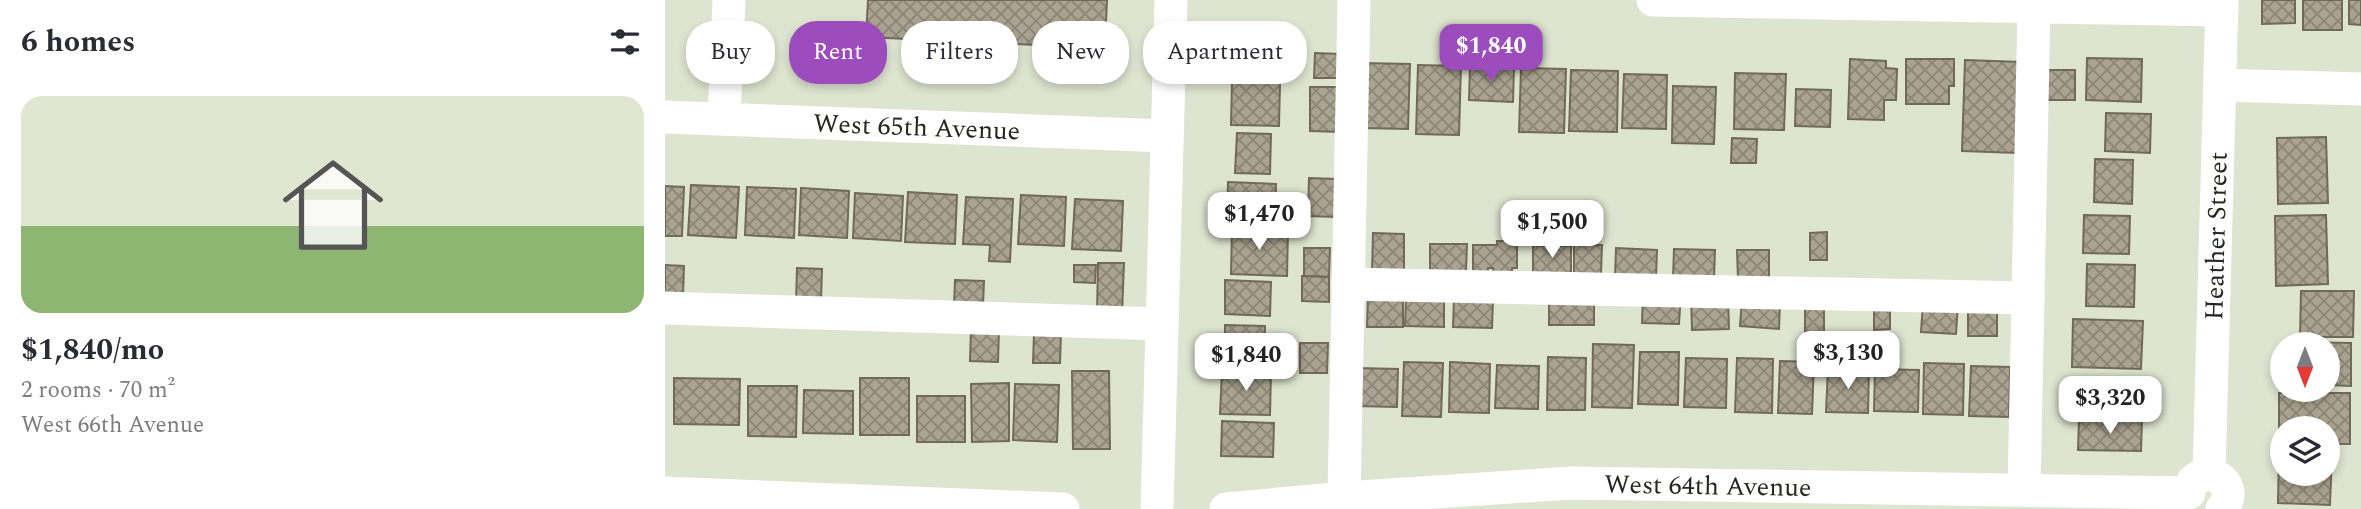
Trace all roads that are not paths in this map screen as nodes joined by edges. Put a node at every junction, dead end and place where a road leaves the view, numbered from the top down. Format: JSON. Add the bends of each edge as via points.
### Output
{"nodes":[{"id":1,"x":729,"y":0,"type":"edge"},
{"id":2,"x":1171,"y":0,"type":"edge"},
{"id":3,"x":1354,"y":0,"type":"edge"},
{"id":4,"x":1653,"y":0,"type":"edge"},
{"id":5,"x":2222,"y":5,"type":"edge"},
{"id":6,"x":2033,"y":7,"type":"junction"},
{"id":7,"x":2220,"y":85,"type":"junction"},
{"id":8,"x":2361,"y":89,"type":"edge"},
{"id":9,"x":665,"y":117,"type":"edge"},
{"id":10,"x":724,"y":119,"type":"junction"},
{"id":11,"x":1167,"y":136,"type":"junction"},
{"id":12,"x":1348,"y":284,"type":"junction"},
{"id":13,"x":2028,"y":298,"type":"junction"},
{"id":14,"x":665,"y":308,"type":"edge"},
{"id":15,"x":1162,"y":324,"type":"junction"},
{"id":16,"x":2024,"y":489,"type":"junction"},
{"id":17,"x":2198,"y":492,"type":"edge"},
{"id":18,"x":665,"y":493,"type":"edge"},
{"id":19,"x":1343,"y":498,"type":"junction"},
{"id":20,"x":1063,"y":509,"type":"edge"},
{"id":21,"x":1157,"y":509,"type":"edge"},
{"id":22,"x":1227,"y":509,"type":"edge"},
{"id":23,"x":2222,"y":509,"type":"edge"}],
"edges":[{"from":1,"to":10,"type":"street"},
{"from":2,"to":11,"type":"street"},
{"from":3,"to":12,"type":"street"},
{"from":4,"to":6,"type":"street"},
{"from":5,"to":6,"type":"street"},
{"from":5,"to":7,"type":"street","name":"Heather Street"},
{"from":6,"to":13,"type":"street"},
{"from":7,"to":8,"type":"street"},
{"from":7,"to":17,"type":"street","name":"Heather Street"},
{"from":9,"to":10,"type":"street","name":"West 65th Avenue"},
{"from":10,"to":11,"type":"street","name":"West 65th Avenue"},
{"from":11,"to":15,"type":"street"},
{"from":12,"to":13,"type":"street"},
{"from":12,"to":19,"type":"street"},
{"from":13,"to":16,"type":"street"},
{"from":14,"to":15,"type":"street"},
{"from":15,"to":21,"type":"street"},
{"from":16,"to":17,"type":"street","name":"West 64th Avenue"},
{"from":16,"to":19,"type":"street","name":"West 64th Avenue","via":[[1572,483]]},
{"from":17,"to":23,"type":"street","via":[[2222,479],[2229,491]]},
{"from":18,"to":20,"type":"street"},
{"from":19,"to":22,"type":"street","name":"West 64th Avenue"}]}
